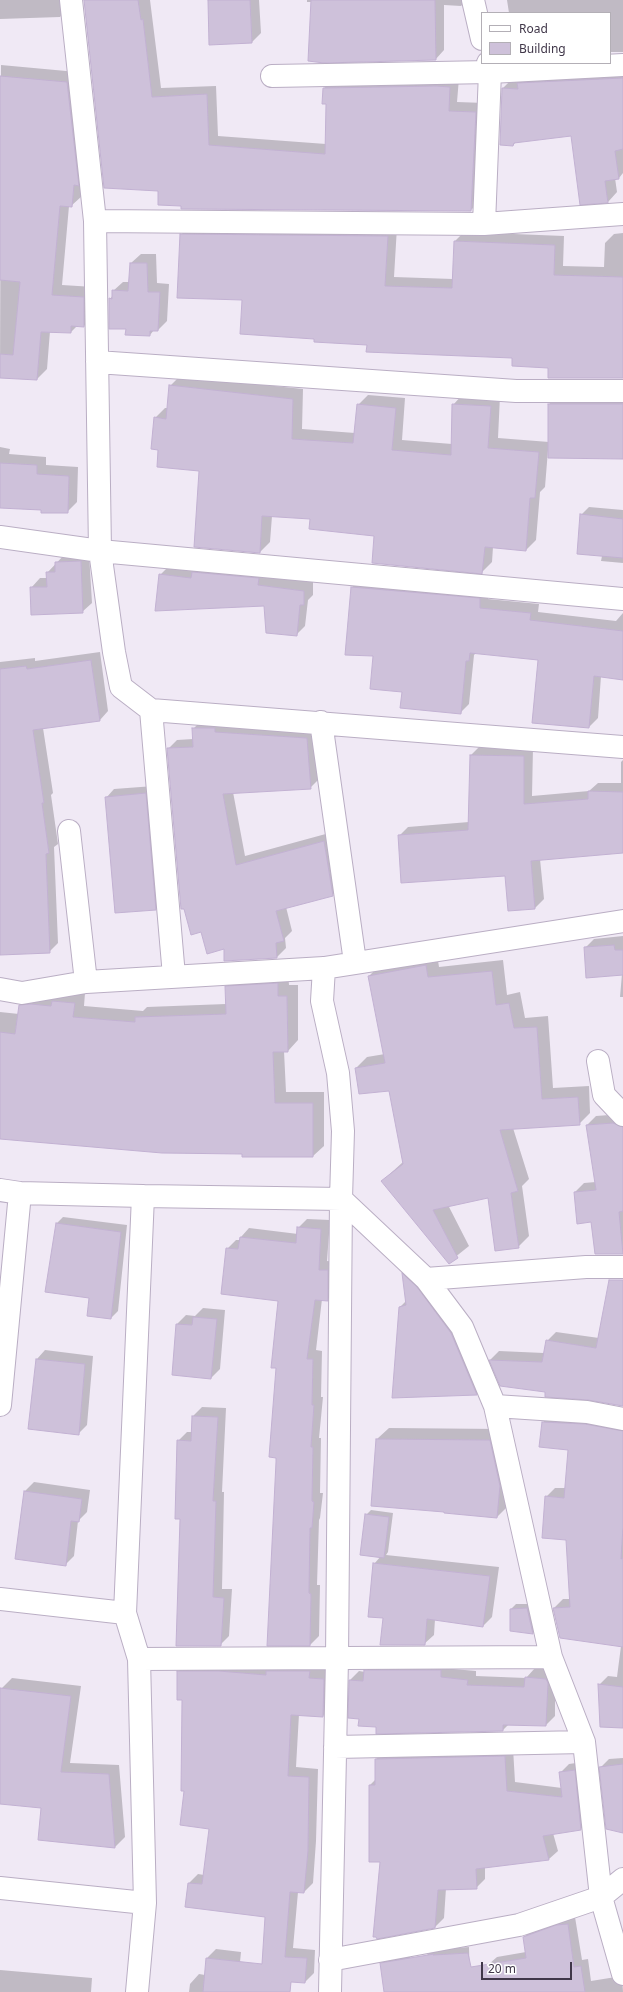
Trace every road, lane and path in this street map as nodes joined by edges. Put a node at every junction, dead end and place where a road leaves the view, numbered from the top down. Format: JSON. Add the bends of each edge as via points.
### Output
{"nodes":[{"id":1,"x":71,"y":0,"type":"edge"},
{"id":2,"x":473,"y":0,"type":"edge"},
{"id":3,"x":481,"y":35,"type":"edge"},
{"id":4,"x":623,"y":65,"type":"edge"},
{"id":5,"x":489,"y":68,"type":"edge"},
{"id":6,"x":272,"y":76,"type":"dead end"},
{"id":7,"x":623,"y":214,"type":"edge"},
{"id":8,"x":95,"y":221,"type":"junction"},
{"id":9,"x":484,"y":224,"type":"junction"},
{"id":10,"x":97,"y":362,"type":"junction"},
{"id":11,"x":623,"y":391,"type":"edge"},
{"id":12,"x":0,"y":537,"type":"edge"},
{"id":13,"x":100,"y":551,"type":"junction"},
{"id":14,"x":623,"y":599,"type":"edge"},
{"id":15,"x":151,"y":710,"type":"junction"},
{"id":16,"x":321,"y":722,"type":"junction"},
{"id":17,"x":623,"y":747,"type":"edge"},
{"id":18,"x":70,"y":831,"type":"dead end"},
{"id":19,"x":623,"y":921,"type":"edge"},
{"id":20,"x":355,"y":962,"type":"junction"},
{"id":21,"x":324,"y":968,"type":"junction"},
{"id":22,"x":174,"y":976,"type":"junction"},
{"id":23,"x":86,"y":982,"type":"junction"},
{"id":24,"x":0,"y":989,"type":"edge"},
{"id":25,"x":598,"y":1061,"type":"dead end"},
{"id":26,"x":623,"y":1115,"type":"edge"},
{"id":27,"x":10,"y":1192,"type":"edge"},
{"id":28,"x":143,"y":1196,"type":"junction"},
{"id":29,"x":341,"y":1199,"type":"junction"},
{"id":30,"x":623,"y":1267,"type":"edge"},
{"id":31,"x":426,"y":1279,"type":"junction"},
{"id":32,"x":0,"y":1405,"type":"edge"},
{"id":33,"x":495,"y":1406,"type":"junction"},
{"id":34,"x":623,"y":1419,"type":"edge"},
{"id":35,"x":0,"y":1598,"type":"edge"},
{"id":36,"x":125,"y":1613,"type":"junction"},
{"id":37,"x":550,"y":1657,"type":"junction"},
{"id":38,"x":139,"y":1659,"type":"junction"},
{"id":39,"x":337,"y":1659,"type":"junction"},
{"id":40,"x":584,"y":1742,"type":"junction"},
{"id":41,"x":334,"y":1747,"type":"junction"},
{"id":42,"x":623,"y":1878,"type":"edge"},
{"id":43,"x":0,"y":1888,"type":"edge"},
{"id":44,"x":601,"y":1897,"type":"junction"},
{"id":45,"x":145,"y":1903,"type":"junction"},
{"id":46,"x":330,"y":1960,"type":"junction"},
{"id":47,"x":623,"y":1974,"type":"edge"},
{"id":48,"x":137,"y":1992,"type":"edge"},
{"id":49,"x":330,"y":1992,"type":"edge"}],
"edges":[{"from":1,"to":8,"type":"street"},
{"from":2,"to":3,"type":"street"},
{"from":4,"to":5,"type":"street"},
{"from":5,"to":6,"type":"street"},
{"from":5,"to":9,"type":"street"},
{"from":7,"to":9,"type":"street"},
{"from":8,"to":9,"type":"street"},
{"from":8,"to":10,"type":"street"},
{"from":10,"to":11,"type":"street","via":[[516,391]]},
{"from":10,"to":13,"type":"street"},
{"from":12,"to":13,"type":"street"},
{"from":13,"to":14,"type":"street"},
{"from":13,"to":15,"type":"street","via":[[121,687]]},
{"from":15,"to":16,"type":"street"},
{"from":15,"to":22,"type":"street"},
{"from":16,"to":17,"type":"street"},
{"from":16,"to":20,"type":"street"},
{"from":18,"to":23,"type":"street"},
{"from":19,"to":20,"type":"street"},
{"from":20,"to":21,"type":"street"},
{"from":21,"to":22,"type":"street"},
{"from":21,"to":29,"type":"street","via":[[322,1001],[338,1073],[343,1131]]},
{"from":22,"to":23,"type":"street"},
{"from":23,"to":24,"type":"street","via":[[22,992]]},
{"from":25,"to":26,"type":"street","via":[[604,1095]]},
{"from":27,"to":28,"type":"street"},
{"from":27,"to":32,"type":"street"},
{"from":28,"to":29,"type":"street"},
{"from":28,"to":36,"type":"street"},
{"from":29,"to":31,"type":"street"},
{"from":29,"to":39,"type":"street"},
{"from":30,"to":31,"type":"street","via":[[586,1267]]},
{"from":31,"to":33,"type":"street","via":[[462,1327]]},
{"from":33,"to":34,"type":"street","via":[[587,1412]]},
{"from":33,"to":37,"type":"street"},
{"from":35,"to":36,"type":"street"},
{"from":36,"to":38,"type":"street"},
{"from":37,"to":39,"type":"street"},
{"from":37,"to":40,"type":"street"},
{"from":38,"to":39,"type":"street"},
{"from":38,"to":45,"type":"street"},
{"from":39,"to":41,"type":"street"},
{"from":40,"to":41,"type":"street"},
{"from":40,"to":44,"type":"street"},
{"from":41,"to":46,"type":"street"},
{"from":42,"to":44,"type":"street"},
{"from":43,"to":45,"type":"street"},
{"from":44,"to":46,"type":"street","via":[[519,1925]]},
{"from":44,"to":47,"type":"street"},
{"from":45,"to":48,"type":"street"},
{"from":46,"to":49,"type":"street"}]}
